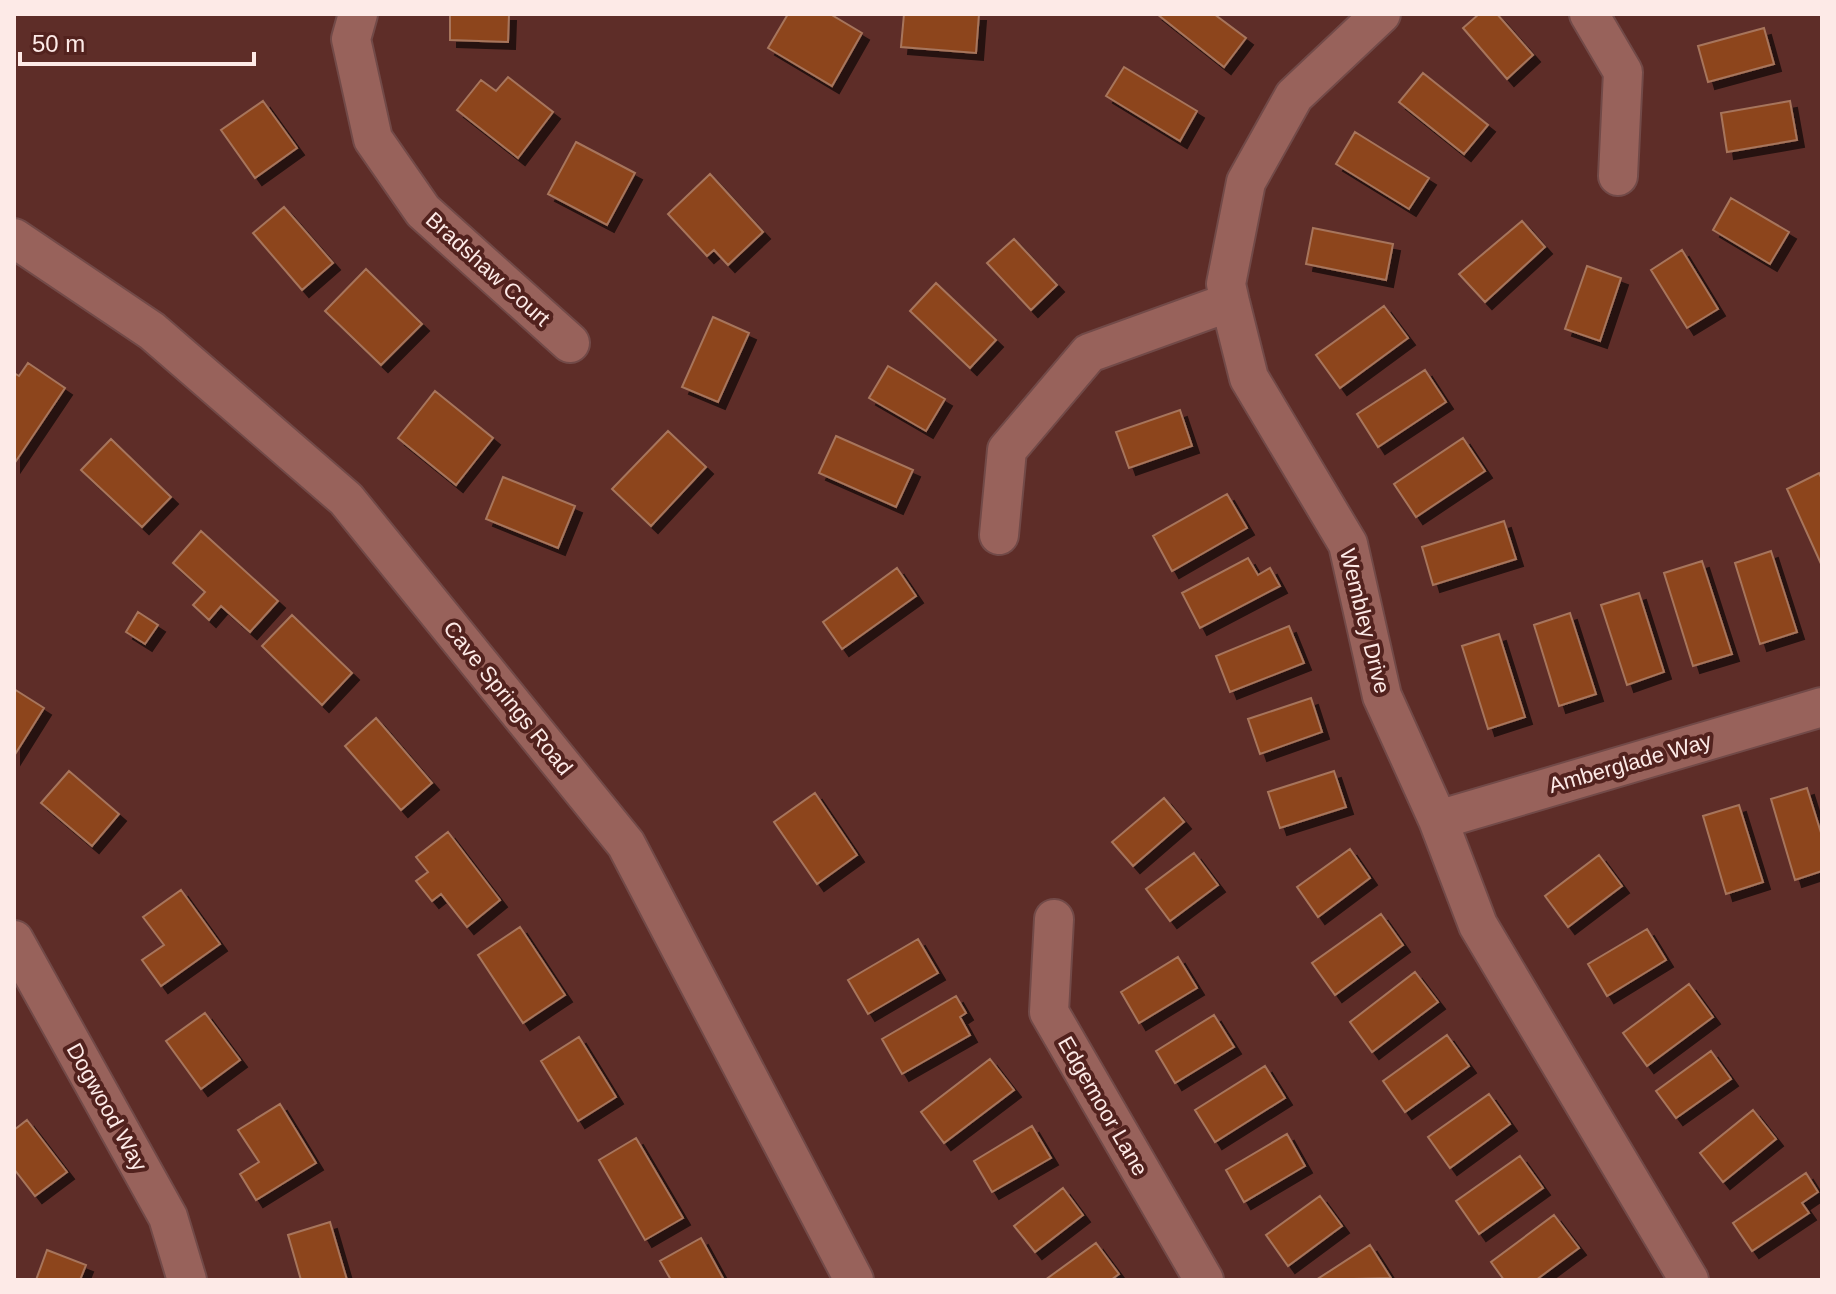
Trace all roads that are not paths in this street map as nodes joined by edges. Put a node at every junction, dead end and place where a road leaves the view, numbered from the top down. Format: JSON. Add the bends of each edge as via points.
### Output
{"nodes":[{"id":1,"x":358,"y":14,"type":"edge"},
{"id":2,"x":1381,"y":14,"type":"edge"},
{"id":3,"x":1589,"y":14,"type":"edge"},
{"id":4,"x":1618,"y":176,"type":"dead end"},
{"id":5,"x":14,"y":238,"type":"edge"},
{"id":6,"x":1230,"y":302,"type":"junction"},
{"id":7,"x":570,"y":343,"type":"dead end"},
{"id":8,"x":999,"y":535,"type":"dead end"},
{"id":9,"x":1822,"y":707,"type":"edge"},
{"id":10,"x":1438,"y":820,"type":"junction"},
{"id":11,"x":1054,"y":919,"type":"dead end"},
{"id":12,"x":14,"y":940,"type":"edge"},
{"id":13,"x":187,"y":1280,"type":"edge"},
{"id":14,"x":854,"y":1280,"type":"edge"},
{"id":15,"x":1204,"y":1280,"type":"edge"},
{"id":16,"x":1689,"y":1280,"type":"edge"}],
"edges":[{"from":1,"to":7,"type":"street","name":"Bradshaw Court","via":[[351,39],[373,139],[423,211]]},
{"from":2,"to":6,"type":"street","name":"Wembley Drive","via":[[1294,96],[1246,182],[1226,284]]},
{"from":3,"to":4,"type":"street","via":[[1623,72]]},
{"from":5,"to":14,"type":"street","name":"Cave Springs Road","via":[[152,331],[346,499],[626,844]]},
{"from":6,"to":8,"type":"street","via":[[1089,353],[1007,450]]},
{"from":6,"to":10,"type":"street","name":"Wembley Drive","via":[[1249,378],[1348,544],[1382,696]]},
{"from":9,"to":10,"type":"street","name":"Amberglade Way"},
{"from":10,"to":16,"type":"street","name":"Wembley Drive","via":[[1478,925]]},
{"from":11,"to":15,"type":"street","name":"Edgemoor Lane","via":[[1049,1012]]},
{"from":12,"to":13,"type":"street","name":"Dogwood Way","via":[[168,1217]]}]}
